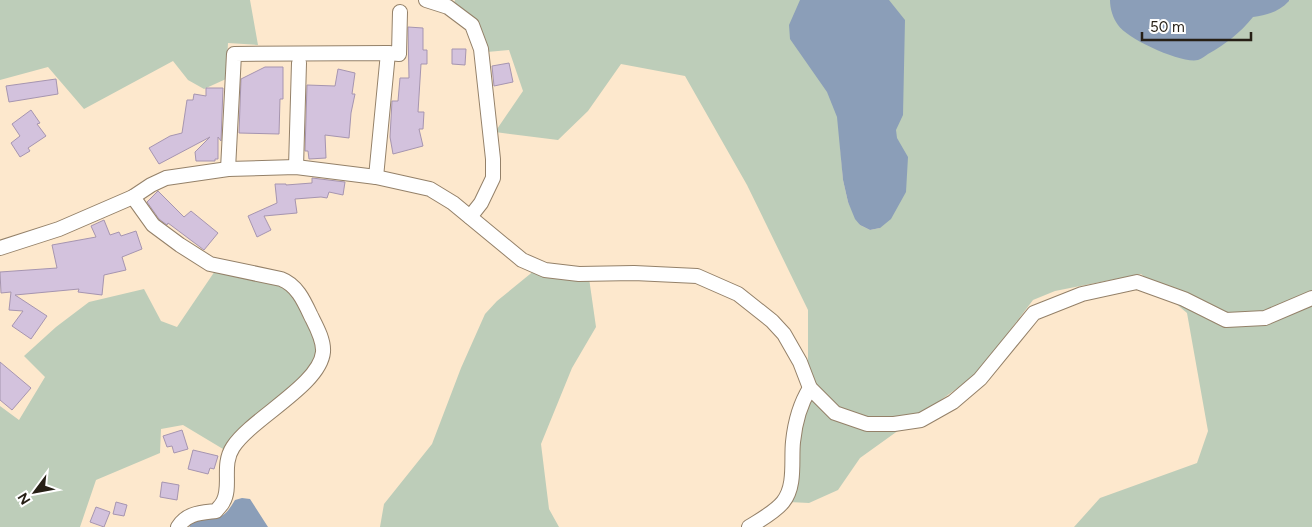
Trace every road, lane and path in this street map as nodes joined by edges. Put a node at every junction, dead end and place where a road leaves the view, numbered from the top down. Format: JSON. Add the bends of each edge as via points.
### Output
{"nodes":[{"id":1,"x":426,"y":0,"type":"edge"},
{"id":2,"x":400,"y":12,"type":"dead end"},
{"id":3,"x":388,"y":53,"type":"junction"},
{"id":4,"x":299,"y":63,"type":"dead end"},
{"id":5,"x":296,"y":167,"type":"junction"},
{"id":6,"x":228,"y":169,"type":"junction"},
{"id":7,"x":376,"y":176,"type":"junction"},
{"id":8,"x":133,"y":197,"type":"junction"},
{"id":9,"x":470,"y":217,"type":"junction"},
{"id":10,"x":0,"y":248,"type":"edge"},
{"id":11,"x":1312,"y":298,"type":"edge"},
{"id":12,"x":810,"y":388,"type":"junction"},
{"id":13,"x":178,"y":527,"type":"edge"},
{"id":14,"x":750,"y":527,"type":"edge"}],
"edges":[{"from":1,"to":9,"type":"street","via":[[448,7],[472,25],[481,49],[493,178]]},
{"from":2,"to":3,"type":"street","via":[[398,54]]},
{"from":3,"to":6,"type":"street","via":[[234,54]]},
{"from":3,"to":7,"type":"street"},
{"from":4,"to":5,"type":"street"},
{"from":5,"to":6,"type":"street"},
{"from":5,"to":7,"type":"street"},
{"from":6,"to":8,"type":"street","via":[[166,178]]},
{"from":7,"to":9,"type":"street","via":[[430,189]]},
{"from":8,"to":10,"type":"street","via":[[59,229]]},
{"from":8,"to":13,"type":"street","via":[[153,225],[210,264],[290,282],[317,327],[323,350],[317,368],[309,378],[233,446],[228,457],[227,492],[223,503],[216,511],[192,514]]},
{"from":9,"to":12,"type":"street","via":[[522,260],[545,270],[579,274],[697,276],[738,294],[784,334]]},
{"from":11,"to":12,"type":"street","via":[[1265,318],[1226,320],[1184,299],[1137,282],[1082,294],[1034,313],[980,379],[952,402],[921,420],[867,424],[835,413]]},
{"from":12,"to":14,"type":"street","via":[[797,418],[787,494],[783,502]]}]}
